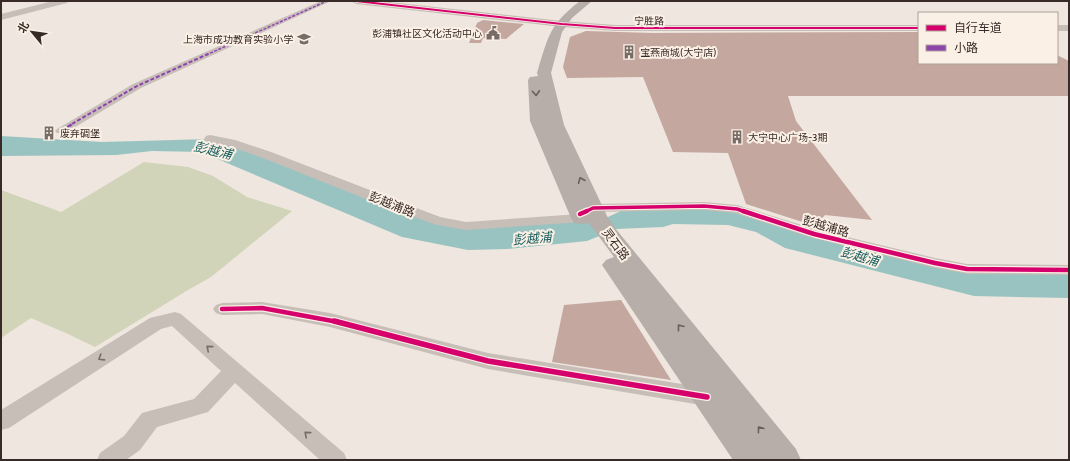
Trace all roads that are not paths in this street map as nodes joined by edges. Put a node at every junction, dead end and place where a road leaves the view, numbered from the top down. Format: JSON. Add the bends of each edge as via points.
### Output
{"nodes":[{"id":1,"x":64,"y":1,"type":"edge"},
{"id":2,"x":328,"y":1,"type":"edge"},
{"id":3,"x":356,"y":1,"type":"edge"},
{"id":4,"x":580,"y":1,"type":"edge"},
{"id":5,"x":587,"y":1,"type":"edge"},
{"id":6,"x":1,"y":17,"type":"edge"},
{"id":7,"x":558,"y":23,"type":"junction"},
{"id":8,"x":918,"y":28,"type":"edge"},
{"id":9,"x":1058,"y":28,"type":"edge"},
{"id":10,"x":1069,"y":28,"type":"edge"},
{"id":11,"x":62,"y":131,"type":"dead end"},
{"id":12,"x":210,"y":139,"type":"dead end"},
{"id":13,"x":588,"y":214,"type":"junction"},
{"id":14,"x":608,"y":244,"type":"junction"},
{"id":15,"x":1069,"y":270,"type":"edge"},
{"id":16,"x":222,"y":309,"type":"dead end"},
{"id":17,"x":234,"y":371,"type":"junction"},
{"id":18,"x":707,"y":397,"type":"junction"},
{"id":19,"x":1,"y":421,"type":"edge"},
{"id":20,"x":332,"y":459,"type":"edge"},
{"id":21,"x":108,"y":460,"type":"edge"},
{"id":22,"x":752,"y":460,"type":"edge"},
{"id":23,"x":784,"y":460,"type":"edge"}],
"edges":[{"from":1,"to":6,"type":"street"},
{"from":2,"to":11,"type":"street","via":[[143,83]]},
{"from":3,"to":7,"type":"street","name":"宁胜路"},
{"from":4,"to":7,"type":"main road","name":"灵石路","via":[[562,15]]},
{"from":5,"to":7,"type":"main road","name":"灵石路"},
{"from":7,"to":8,"type":"street","name":"宁胜路","via":[[645,29]]},
{"from":7,"to":13,"type":"main road","name":"灵石路","via":[[545,32],[536,63],[538,121]]},
{"from":9,"to":10,"type":"street"},
{"from":12,"to":13,"type":"street","name":"彭越浦路","via":[[267,155],[437,221],[466,226]]},
{"from":13,"to":14,"type":"main road","name":"灵石路"},
{"from":13,"to":15,"type":"street","name":"彭越浦路","via":[[704,206],[737,209],[814,234],[967,269]]},
{"from":14,"to":18,"type":"main road","name":"灵石路"},
{"from":23,"to":14,"type":"main road","name":"灵石路","one_way":true},
{"from":16,"to":18,"type":"street","via":[[262,308],[330,320],[488,361]]},
{"from":17,"to":19,"type":"street","one_way":true,"via":[[175,319],[156,323]]},
{"from":20,"to":17,"type":"street","one_way":true},
{"from":17,"to":21,"type":"street","via":[[201,406],[150,420],[132,443]]},
{"from":18,"to":22,"type":"main road","name":"灵石路"}]}
